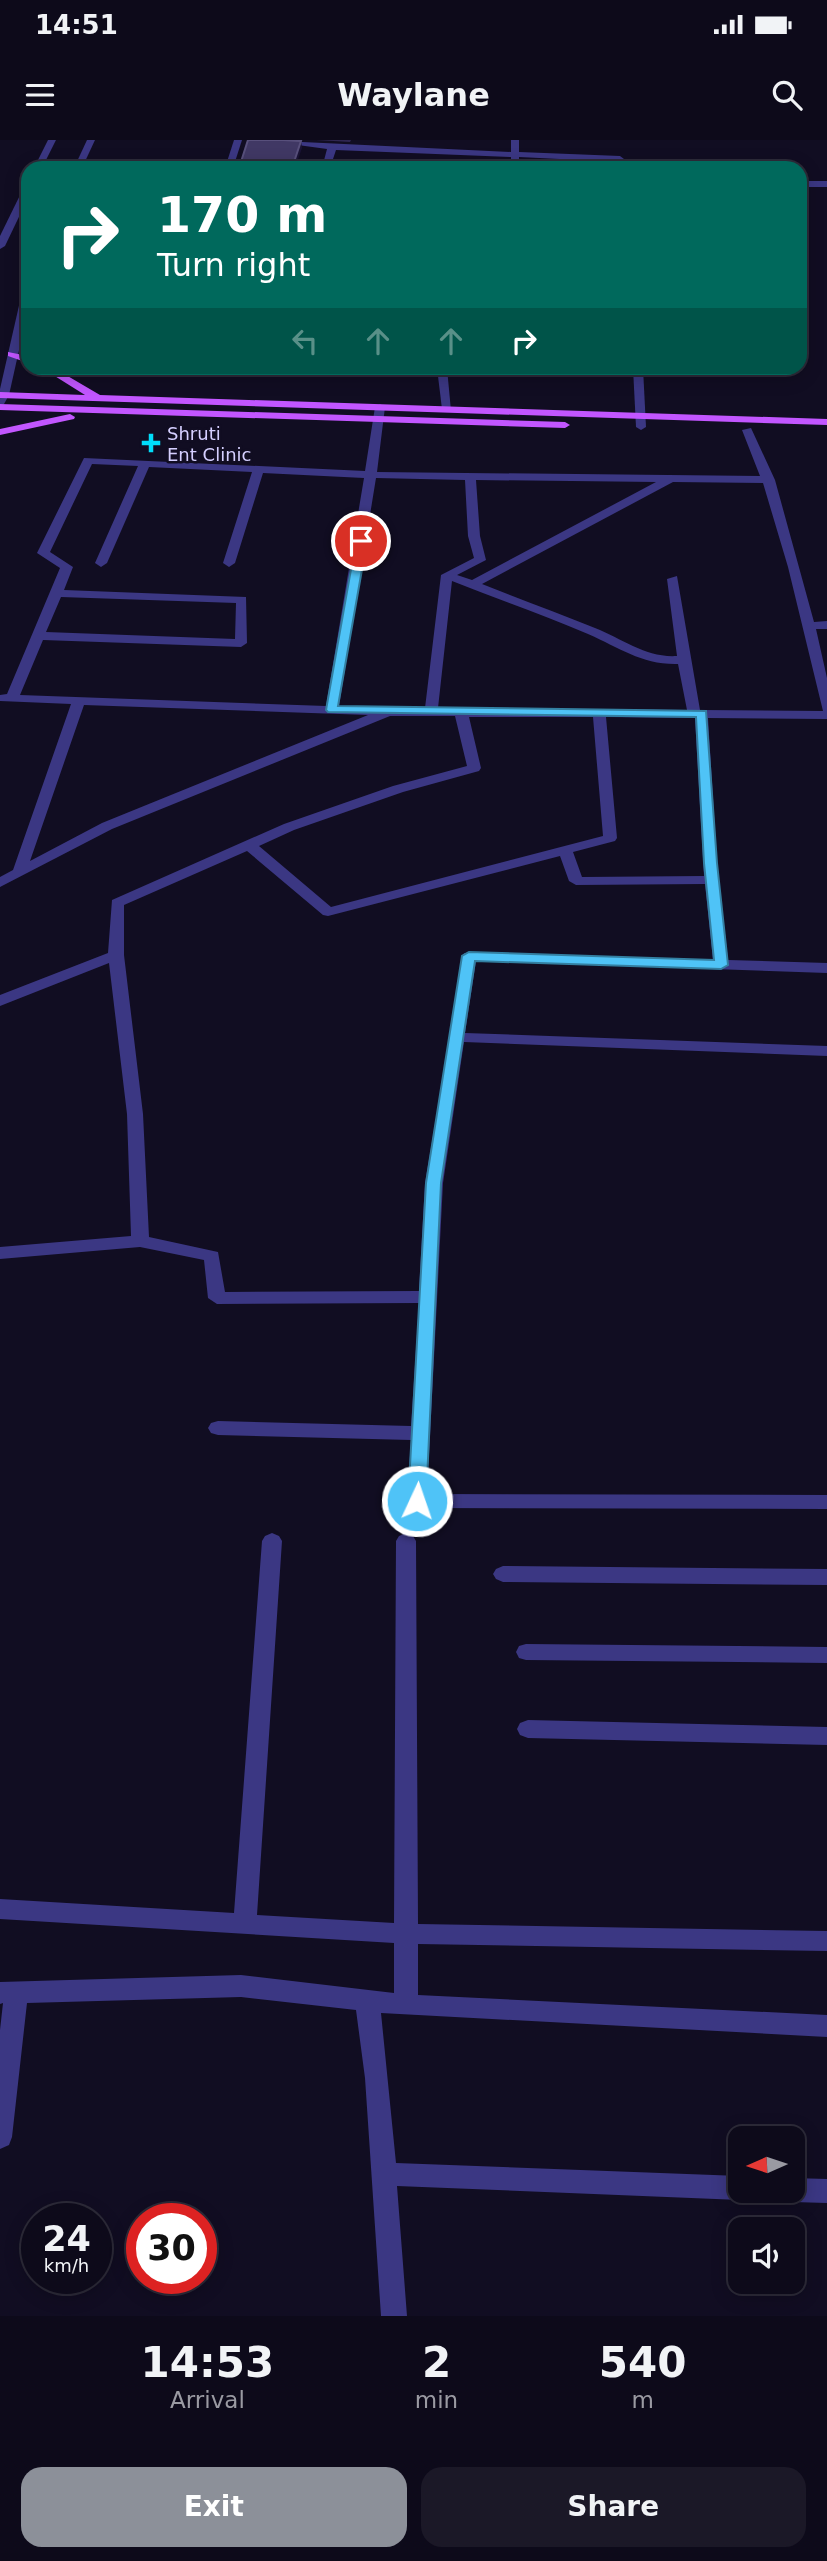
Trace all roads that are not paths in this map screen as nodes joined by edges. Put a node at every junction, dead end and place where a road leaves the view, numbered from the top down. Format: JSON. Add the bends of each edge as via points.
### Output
{"nodes":[{"id":1,"x":52,"y":140,"type":"edge"},
{"id":2,"x":91,"y":140,"type":"edge"},
{"id":3,"x":238,"y":140,"type":"edge"},
{"id":4,"x":265,"y":140,"type":"edge"},
{"id":5,"x":515,"y":140,"type":"edge"},
{"id":6,"x":292,"y":141,"type":"edge"},
{"id":7,"x":370,"y":144,"type":"edge"},
{"id":8,"x":332,"y":147,"type":"junction"},
{"id":9,"x":515,"y":154,"type":"junction"},
{"id":10,"x":620,"y":159,"type":"edge"},
{"id":11,"x":42,"y":161,"type":"edge"},
{"id":12,"x":81,"y":161,"type":"edge"},
{"id":13,"x":231,"y":161,"type":"edge"},
{"id":14,"x":328,"y":161,"type":"edge"},
{"id":15,"x":515,"y":161,"type":"edge"},
{"id":16,"x":807,"y":184,"type":"edge"},
{"id":17,"x":827,"y":184,"type":"edge"},
{"id":18,"x":21,"y":203,"type":"edge"},
{"id":19,"x":0,"y":246,"type":"edge"},
{"id":20,"x":21,"y":325,"type":"edge"},
{"id":21,"x":21,"y":348,"type":"edge"},
{"id":22,"x":13,"y":351,"type":"junction"},
{"id":23,"x":21,"y":356,"type":"edge"},
{"id":24,"x":59,"y":375,"type":"edge"},
{"id":25,"x":443,"y":375,"type":"edge"},
{"id":26,"x":638,"y":375,"type":"edge"},
{"id":27,"x":1,"y":397,"type":"edge"},
{"id":28,"x":98,"y":398,"type":"junction"},
{"id":29,"x":0,"y":407,"type":"edge"},
{"id":30,"x":447,"y":409,"type":"junction"},
{"id":31,"x":100,"y":411,"type":"junction"},
{"id":32,"x":379,"y":413,"type":"junction"},
{"id":33,"x":641,"y":421,"type":"junction"},
{"id":34,"x":827,"y":422,"type":"edge"},
{"id":35,"x":747,"y":430,"type":"junction"},
{"id":36,"x":0,"y":432,"type":"edge"},
{"id":37,"x":827,"y":433,"type":"edge"},
{"id":38,"x":145,"y":463,"type":"junction"},
{"id":39,"x":259,"y":469,"type":"junction"},
{"id":40,"x":370,"y":475,"type":"junction"},
{"id":41,"x":470,"y":476,"type":"junction"},
{"id":42,"x":671,"y":479,"type":"junction"},
{"id":43,"x":769,"y":480,"type":"junction"},
{"id":44,"x":101,"y":563,"type":"dead end"},
{"id":45,"x":229,"y":563,"type":"dead end"},
{"id":46,"x":447,"y":575,"type":"junction"},
{"id":47,"x":673,"y":579,"type":"dead end"},
{"id":48,"x":472,"y":585,"type":"junction"},
{"id":49,"x":56,"y":593,"type":"junction"},
{"id":50,"x":827,"y":625,"type":"edge"},
{"id":51,"x":809,"y":626,"type":"junction"},
{"id":52,"x":38,"y":636,"type":"junction"},
{"id":53,"x":684,"y":660,"type":"junction"},
{"id":54,"x":6,"y":698,"type":"edge"},
{"id":55,"x":79,"y":701,"type":"junction"},
{"id":56,"x":827,"y":708,"type":"edge"},
{"id":57,"x":332,"y":710,"type":"junction"},
{"id":58,"x":388,"y":712,"type":"junction"},
{"id":59,"x":432,"y":712,"type":"junction"},
{"id":60,"x":461,"y":712,"type":"junction"},
{"id":61,"x":599,"y":713,"type":"junction"},
{"id":62,"x":698,"y":714,"type":"junction"},
{"id":63,"x":827,"y":715,"type":"edge"},
{"id":64,"x":248,"y":844,"type":"junction"},
{"id":65,"x":565,"y":850,"type":"junction"},
{"id":66,"x":19,"y":873,"type":"junction"},
{"id":67,"x":712,"y":880,"type":"junction"},
{"id":68,"x":0,"y":883,"type":"edge"},
{"id":69,"x":116,"y":955,"type":"junction"},
{"id":70,"x":721,"y":965,"type":"junction"},
{"id":71,"x":827,"y":968,"type":"edge"},
{"id":72,"x":0,"y":1001,"type":"edge"},
{"id":73,"x":456,"y":1037,"type":"junction"},
{"id":74,"x":827,"y":1051,"type":"edge"},
{"id":75,"x":140,"y":1241,"type":"junction"},
{"id":76,"x":0,"y":1253,"type":"edge"},
{"id":77,"x":428,"y":1297,"type":"junction"},
{"id":78,"x":218,"y":1428,"type":"dead end"},
{"id":79,"x":420,"y":1433,"type":"junction"},
{"id":80,"x":827,"y":1502,"type":"edge"},
{"id":81,"x":272,"y":1541,"type":"dead end"},
{"id":82,"x":406,"y":1541,"type":"dead end"},
{"id":83,"x":503,"y":1574,"type":"dead end"},
{"id":84,"x":827,"y":1577,"type":"edge"},
{"id":85,"x":526,"y":1652,"type":"dead end"},
{"id":86,"x":827,"y":1655,"type":"edge"},
{"id":87,"x":528,"y":1729,"type":"dead end"},
{"id":88,"x":827,"y":1735,"type":"edge"},
{"id":89,"x":0,"y":1909,"type":"edge"},
{"id":90,"x":246,"y":1924,"type":"junction"},
{"id":91,"x":407,"y":1934,"type":"junction"},
{"id":92,"x":827,"y":1941,"type":"edge"},
{"id":93,"x":8,"y":1994,"type":"edge"},
{"id":94,"x":367,"y":2000,"type":"junction"},
{"id":95,"x":406,"y":2005,"type":"junction"},
{"id":96,"x":827,"y":2026,"type":"edge"},
{"id":97,"x":0,"y":2137,"type":"edge"},
{"id":98,"x":384,"y":2174,"type":"junction"},
{"id":99,"x":728,"y":2188,"type":"edge"},
{"id":100,"x":805,"y":2191,"type":"edge"},
{"id":101,"x":827,"y":2192,"type":"edge"},
{"id":102,"x":394,"y":2316,"type":"edge"}],
"edges":[{"from":1,"to":11,"type":"street"},
{"from":2,"to":12,"type":"street"},
{"from":3,"to":13,"type":"street"},
{"from":4,"to":6,"type":"street"},
{"from":5,"to":9,"type":"street"},
{"from":6,"to":8,"type":"street"},
{"from":7,"to":8,"type":"street"},
{"from":7,"to":9,"type":"street"},
{"from":8,"to":14,"type":"street"},
{"from":9,"to":10,"type":"street"},
{"from":9,"to":15,"type":"street"},
{"from":16,"to":17,"type":"street"},
{"from":18,"to":19,"type":"street"},
{"from":20,"to":22,"type":"street"},
{"from":21,"to":22,"type":"street"},
{"from":22,"to":23,"type":"main road"},
{"from":22,"to":27,"type":"street"},
{"from":24,"to":28,"type":"main road"},
{"from":25,"to":30,"type":"street"},
{"from":26,"to":33,"type":"street"},
{"from":27,"to":28,"type":"main road"},
{"from":28,"to":32,"type":"main road"},
{"from":29,"to":31,"type":"main road"},
{"from":30,"to":32,"type":"main road"},
{"from":30,"to":33,"type":"main road"},
{"from":31,"to":32,"type":"main road"},
{"from":31,"to":36,"type":"main road"},
{"from":32,"to":33,"type":"main road"},
{"from":32,"to":40,"type":"street"},
{"from":33,"to":34,"type":"main road"},
{"from":33,"to":35,"type":"main road"},
{"from":35,"to":37,"type":"main road"},
{"from":35,"to":43,"type":"street"},
{"from":38,"to":39,"type":"street"},
{"from":38,"to":44,"type":"street"},
{"from":38,"to":49,"type":"street","via":[[88,460],[43,553],[67,567]]},
{"from":39,"to":40,"type":"street"},
{"from":39,"to":45,"type":"street"},
{"from":40,"to":41,"type":"street"},
{"from":40,"to":57,"type":"street"},
{"from":41,"to":42,"type":"street"},
{"from":41,"to":46,"type":"street","via":[[480,560]]},
{"from":42,"to":43,"type":"street"},
{"from":42,"to":48,"type":"street"},
{"from":43,"to":51,"type":"street"},
{"from":46,"to":48,"type":"street"},
{"from":46,"to":59,"type":"street"},
{"from":47,"to":53,"type":"street"},
{"from":48,"to":53,"type":"street","via":[[658,661]]},
{"from":49,"to":52,"type":"street"},
{"from":49,"to":52,"type":"street","via":[[242,600],[241,643]]},
{"from":50,"to":51,"type":"street"},
{"from":51,"to":56,"type":"street"},
{"from":52,"to":54,"type":"street"},
{"from":53,"to":62,"type":"street"},
{"from":54,"to":55,"type":"street"},
{"from":55,"to":57,"type":"street"},
{"from":55,"to":66,"type":"street"},
{"from":57,"to":58,"type":"street"},
{"from":58,"to":59,"type":"street"},
{"from":58,"to":66,"type":"street","via":[[107,826]]},
{"from":59,"to":60,"type":"street"},
{"from":60,"to":61,"type":"street"},
{"from":60,"to":64,"type":"street","via":[[474,768],[398,789]]},
{"from":61,"to":62,"type":"street"},
{"from":61,"to":65,"type":"street","via":[[610,838]]},
{"from":62,"to":63,"type":"street"},
{"from":62,"to":67,"type":"street"},
{"from":64,"to":65,"type":"street","via":[[328,912]]},
{"from":64,"to":69,"type":"street","via":[[117,902]]},
{"from":65,"to":67,"type":"street","via":[[576,881]]},
{"from":66,"to":68,"type":"street"},
{"from":67,"to":70,"type":"street"},
{"from":69,"to":72,"type":"street"},
{"from":69,"to":75,"type":"street","via":[[135,1114]]},
{"from":70,"to":71,"type":"street"},
{"from":70,"to":73,"type":"street","via":[[469,956]]},
{"from":73,"to":74,"type":"street"},
{"from":73,"to":77,"type":"street","via":[[434,1183]]},
{"from":75,"to":76,"type":"street"},
{"from":75,"to":77,"type":"street","via":[[212,1256],[217,1298]]},
{"from":77,"to":79,"type":"street"},
{"from":78,"to":79,"type":"street"},
{"from":79,"to":80,"type":"street","via":[[417,1501]]},
{"from":81,"to":90,"type":"street"},
{"from":82,"to":91,"type":"street"},
{"from":83,"to":84,"type":"street"},
{"from":85,"to":86,"type":"street"},
{"from":87,"to":88,"type":"street"},
{"from":89,"to":90,"type":"street"},
{"from":90,"to":91,"type":"street"},
{"from":91,"to":92,"type":"street"},
{"from":91,"to":95,"type":"street"},
{"from":93,"to":94,"type":"street","via":[[241,1986]]},
{"from":93,"to":97,"type":"street"},
{"from":94,"to":95,"type":"street"},
{"from":94,"to":98,"type":"street"},
{"from":95,"to":96,"type":"street"},
{"from":98,"to":99,"type":"street"},
{"from":98,"to":102,"type":"street"},
{"from":100,"to":101,"type":"street"}]}
